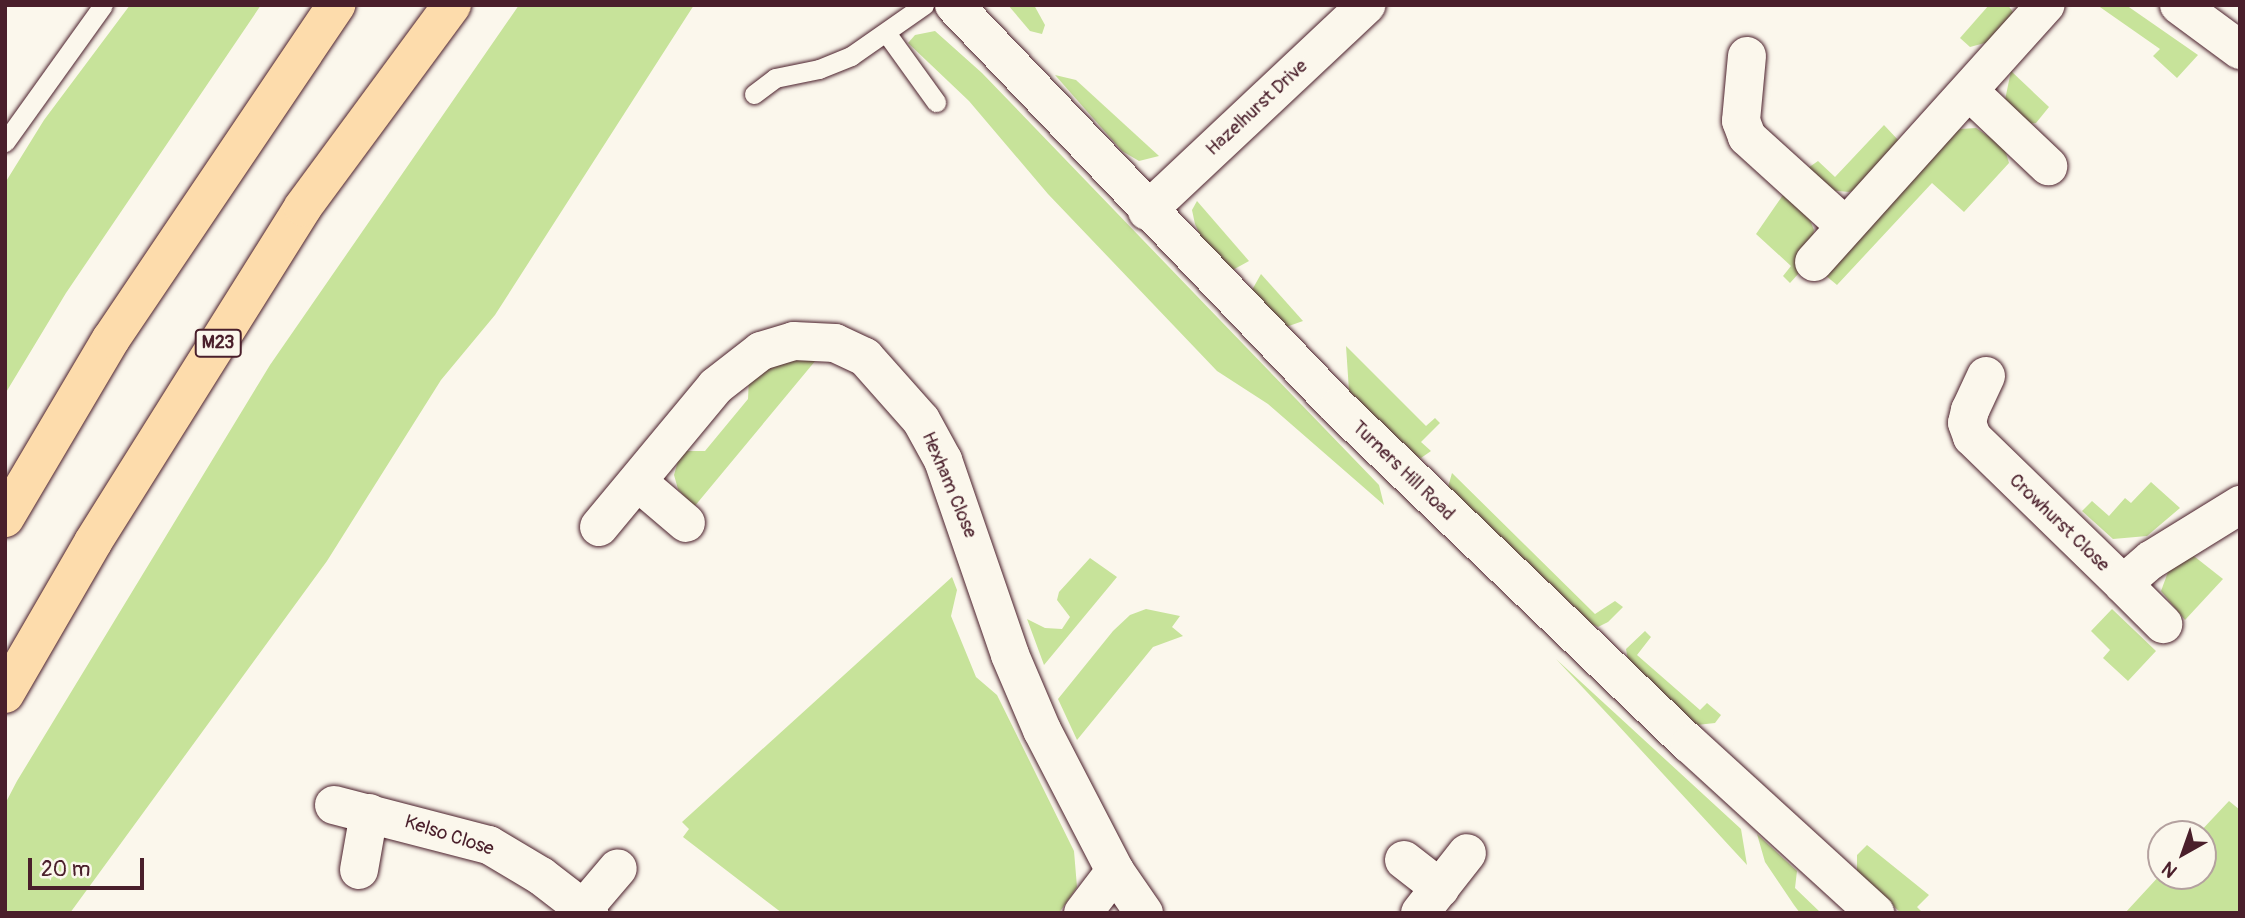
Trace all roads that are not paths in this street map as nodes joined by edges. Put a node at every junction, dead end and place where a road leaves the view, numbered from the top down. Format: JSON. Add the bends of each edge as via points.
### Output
{"nodes":[{"id":1,"x":103,"y":5,"type":"edge"},
{"id":2,"x":336,"y":5,"type":"edge"},
{"id":3,"x":452,"y":5,"type":"edge"},
{"id":4,"x":924,"y":5,"type":"edge"},
{"id":5,"x":954,"y":5,"type":"edge"},
{"id":6,"x":1367,"y":5,"type":"edge"},
{"id":7,"x":2045,"y":5,"type":"edge"},
{"id":8,"x":2179,"y":5,"type":"edge"},
{"id":9,"x":887,"y":34,"type":"junction"},
{"id":10,"x":2240,"y":50,"type":"edge"},
{"id":11,"x":1747,"y":56,"type":"dead end"},
{"id":12,"x":1970,"y":92,"type":"junction"},
{"id":13,"x":754,"y":94,"type":"dead end"},
{"id":14,"x":936,"y":102,"type":"dead end"},
{"id":15,"x":5,"y":142,"type":"edge"},
{"id":16,"x":2048,"y":166,"type":"dead end"},
{"id":17,"x":1147,"y":211,"type":"junction"},
{"id":18,"x":1845,"y":226,"type":"junction"},
{"id":19,"x":1814,"y":262,"type":"dead end"},
{"id":20,"x":1986,"y":376,"type":"dead end"},
{"id":21,"x":638,"y":482,"type":"junction"},
{"id":22,"x":2240,"y":505,"type":"edge"},
{"id":23,"x":5,"y":518,"type":"edge"},
{"id":24,"x":686,"y":523,"type":"dead end"},
{"id":25,"x":599,"y":527,"type":"dead end"},
{"id":26,"x":2123,"y":584,"type":"junction"},
{"id":27,"x":2162,"y":624,"type":"dead end"},
{"id":28,"x":5,"y":694,"type":"edge"},
{"id":29,"x":1467,"y":853,"type":"dead end"},
{"id":30,"x":1404,"y":860,"type":"dead end"},
{"id":31,"x":618,"y":868,"type":"dead end"},
{"id":32,"x":359,"y":870,"type":"dead end"},
{"id":33,"x":1115,"y":871,"type":"junction"},
{"id":34,"x":1430,"y":900,"type":"edge"},
{"id":35,"x":586,"y":910,"type":"edge"},
{"id":36,"x":1083,"y":913,"type":"edge"},
{"id":37,"x":1144,"y":913,"type":"edge"},
{"id":38,"x":1875,"y":913,"type":"edge"}],
"edges":[{"from":1,"to":15,"type":"lane"},
{"from":2,"to":23,"type":"highway","via":[[111,339]]},
{"from":3,"to":28,"type":"highway","number":"M23","via":[[303,207],[93,542]]},
{"from":4,"to":9,"type":"lane"},
{"from":5,"to":17,"type":"street","name":"Turners Hill Road"},
{"from":6,"to":17,"type":"street","name":"Hazelhurst Drive"},
{"from":7,"to":12,"type":"street"},
{"from":8,"to":10,"type":"street"},
{"from":9,"to":13,"type":"lane","via":[[820,69],[775,78]]},
{"from":9,"to":14,"type":"lane"},
{"from":11,"to":18,"type":"street","via":[[1741,121],[1746,138]]},
{"from":12,"to":16,"type":"street"},
{"from":12,"to":18,"type":"street"},
{"from":17,"to":38,"type":"street","name":"Turners Hill Road","via":[[1378,447]]},
{"from":18,"to":19,"type":"street"},
{"from":20,"to":26,"type":"street","name":"Crowhurst Close","via":[[1967,423],[1972,437]]},
{"from":21,"to":24,"type":"street"},
{"from":21,"to":25,"type":"street","name":"Hexham Close"},
{"from":21,"to":33,"type":"street","name":"Hexham Close","via":[[716,386],[761,351],[794,341],[835,343],[865,357],[921,420],[943,460],[1010,654],[1077,802]]},
{"from":22,"to":26,"type":"street","name":"Crowhurst Close","via":[[2151,560]]},
{"from":26,"to":27,"type":"street","name":"Crowhurst Close"},
{"from":29,"to":34,"type":"street"},
{"from":30,"to":34,"type":"street"},
{"from":31,"to":35,"type":"street"},
{"from":32,"to":35,"type":"street","name":"Kelso Close","via":[[351,809],[489,845]]},
{"from":33,"to":36,"type":"street"},
{"from":33,"to":37,"type":"street","name":"Hexham Close"}]}
